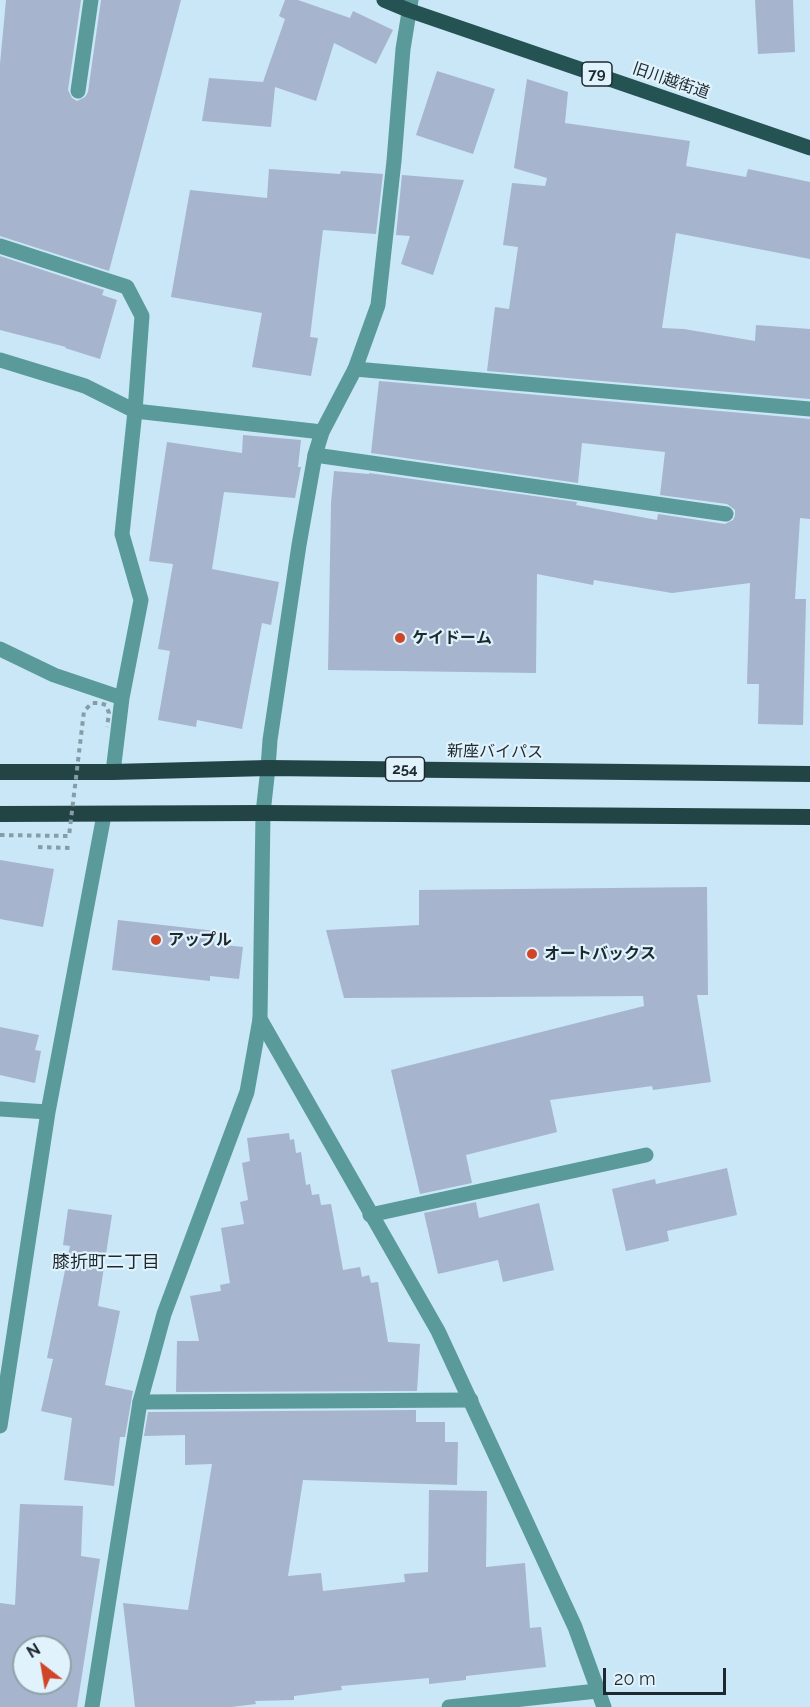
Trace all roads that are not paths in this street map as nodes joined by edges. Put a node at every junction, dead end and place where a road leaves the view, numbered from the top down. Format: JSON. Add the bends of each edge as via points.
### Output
{"nodes":[{"id":1,"x":91,"y":0,"type":"edge"},
{"id":2,"x":384,"y":0,"type":"edge"},
{"id":3,"x":410,"y":5,"type":"edge"},
{"id":4,"x":78,"y":91,"type":"dead end"},
{"id":5,"x":810,"y":148,"type":"edge"},
{"id":6,"x":0,"y":246,"type":"edge"},
{"id":7,"x":0,"y":360,"type":"edge"},
{"id":8,"x":355,"y":369,"type":"junction"},
{"id":9,"x":810,"y":409,"type":"edge"},
{"id":10,"x":135,"y":411,"type":"junction"},
{"id":11,"x":322,"y":432,"type":"junction"},
{"id":12,"x":315,"y":455,"type":"junction"},
{"id":13,"x":726,"y":514,"type":"dead end"},
{"id":14,"x":0,"y":649,"type":"edge"},
{"id":15,"x":122,"y":698,"type":"junction"},
{"id":16,"x":268,"y":768,"type":"junction"},
{"id":17,"x":0,"y":772,"type":"edge"},
{"id":18,"x":112,"y":772,"type":"junction"},
{"id":19,"x":810,"y":774,"type":"edge"},
{"id":20,"x":263,"y":813,"type":"junction"},
{"id":21,"x":0,"y":814,"type":"edge"},
{"id":22,"x":104,"y":815,"type":"junction"},
{"id":23,"x":810,"y":817,"type":"edge"},
{"id":24,"x":260,"y":1019,"type":"junction"},
{"id":25,"x":0,"y":1109,"type":"edge"},
{"id":26,"x":48,"y":1112,"type":"junction"},
{"id":27,"x":646,"y":1155,"type":"dead end"},
{"id":28,"x":370,"y":1215,"type":"junction"},
{"id":29,"x":471,"y":1400,"type":"junction"},
{"id":30,"x":140,"y":1402,"type":"junction"},
{"id":31,"x":0,"y":1426,"type":"edge"},
{"id":32,"x":597,"y":1691,"type":"junction"},
{"id":33,"x":92,"y":1707,"type":"edge"},
{"id":34,"x":449,"y":1707,"type":"edge"},
{"id":35,"x":604,"y":1707,"type":"edge"}],
"edges":[{"from":1,"to":4,"type":"street"},
{"from":2,"to":3,"type":"main road","name":"旧川越街道","number":"79"},
{"from":3,"to":5,"type":"main road","name":"旧川越街道","number":"79"},
{"from":3,"to":8,"type":"street","via":[[378,306]]},
{"from":6,"to":10,"type":"street","via":[[127,287],[142,316]]},
{"from":7,"to":10,"type":"street","via":[[85,386]]},
{"from":8,"to":9,"type":"street"},
{"from":8,"to":11,"type":"street"},
{"from":10,"to":11,"type":"street"},
{"from":10,"to":15,"type":"street","via":[[122,534],[141,600]]},
{"from":11,"to":12,"type":"street"},
{"from":12,"to":13,"type":"street"},
{"from":12,"to":16,"type":"street"},
{"from":14,"to":15,"type":"street","via":[[54,675]]},
{"from":15,"to":18,"type":"street"},
{"from":16,"to":18,"type":"highway","name":"新座バイパス","number":"254"},
{"from":16,"to":19,"type":"highway","name":"新座バイパス","number":"254"},
{"from":16,"to":20,"type":"street"},
{"from":17,"to":18,"type":"highway","name":"新座バイパス","number":"254"},
{"from":20,"to":22,"type":"highway"},
{"from":20,"to":23,"type":"highway"},
{"from":20,"to":24,"type":"street"},
{"from":21,"to":22,"type":"highway"},
{"from":22,"to":26,"type":"street"},
{"from":24,"to":28,"type":"street"},
{"from":24,"to":30,"type":"street","via":[[247,1092],[164,1314]]},
{"from":25,"to":26,"type":"street"},
{"from":26,"to":31,"type":"street"},
{"from":27,"to":28,"type":"street"},
{"from":28,"to":29,"type":"street","via":[[438,1331]]},
{"from":29,"to":30,"type":"street"},
{"from":29,"to":32,"type":"street","via":[[575,1627]]},
{"from":30,"to":33,"type":"street"},
{"from":32,"to":34,"type":"street"},
{"from":32,"to":35,"type":"street"}]}
